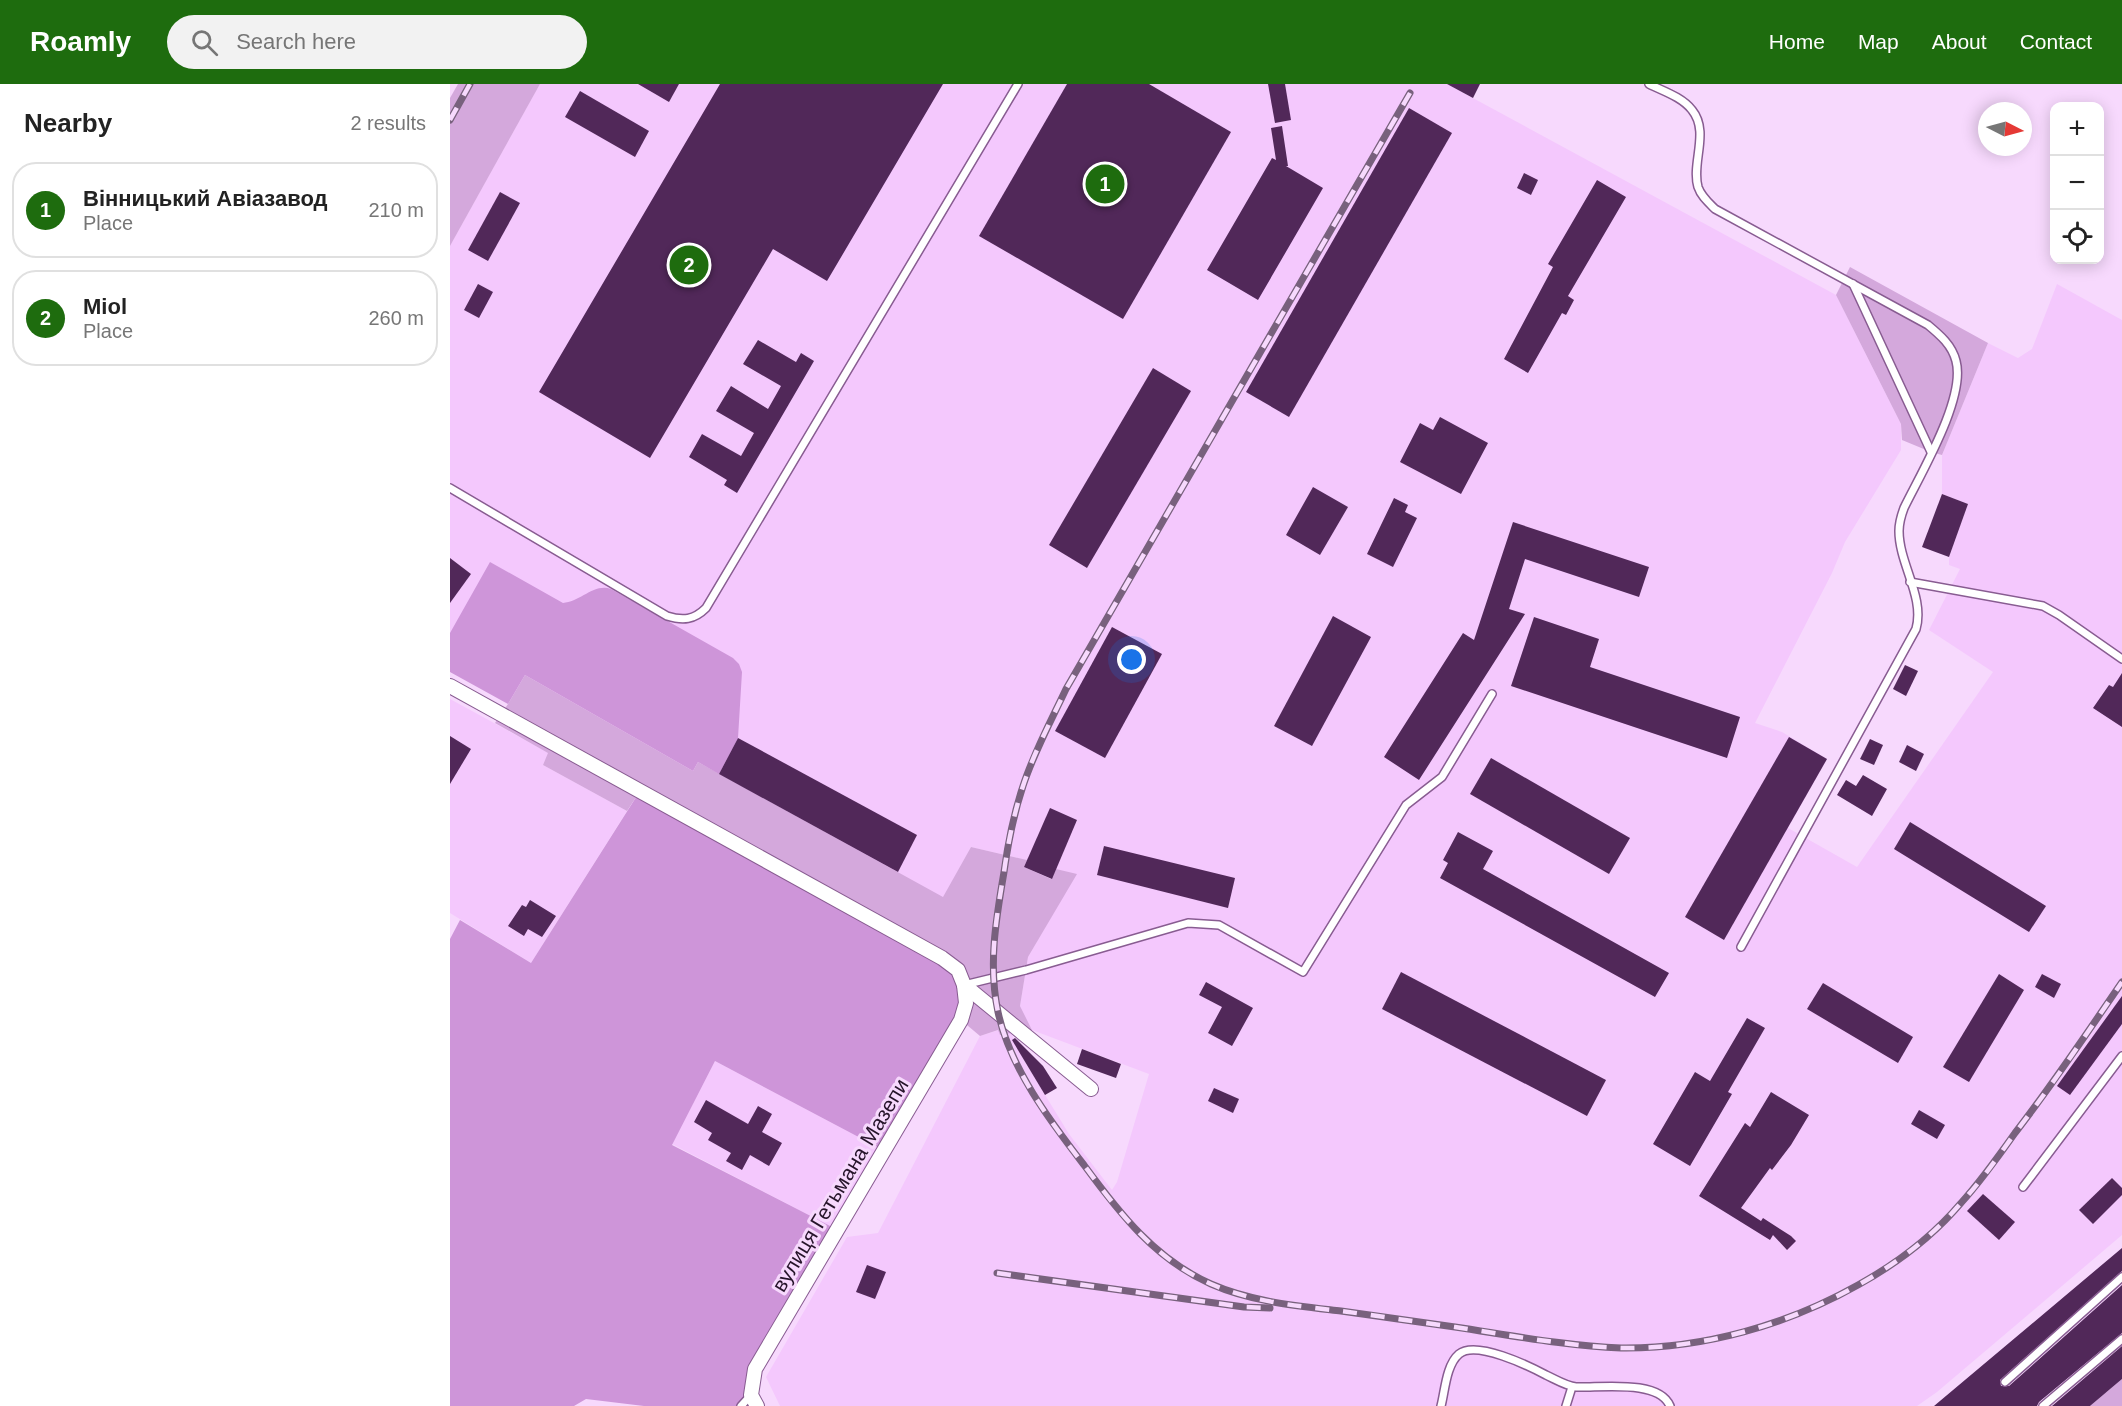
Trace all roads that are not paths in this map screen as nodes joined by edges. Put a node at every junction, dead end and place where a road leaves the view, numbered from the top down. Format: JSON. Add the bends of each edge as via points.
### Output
{"nodes":[{"id":1,"x":1018,"y":84,"type":"edge"},
{"id":2,"x":1649,"y":84,"type":"edge"},
{"id":3,"x":1853,"y":284,"type":"junction"},
{"id":4,"x":1931,"y":452,"type":"junction"},
{"id":5,"x":450,"y":488,"type":"edge"},
{"id":6,"x":1911,"y":582,"type":"junction"},
{"id":7,"x":2122,"y":659,"type":"edge"},
{"id":8,"x":450,"y":686,"type":"edge"},
{"id":9,"x":1492,"y":694,"type":"dead end"},
{"id":10,"x":1741,"y":947,"type":"dead end"},
{"id":11,"x":964,"y":985,"type":"junction"},
{"id":12,"x":2122,"y":1056,"type":"edge"},
{"id":13,"x":1091,"y":1089,"type":"dead end"},
{"id":14,"x":2023,"y":1187,"type":"dead end"},
{"id":15,"x":2122,"y":1277,"type":"edge"},
{"id":16,"x":2122,"y":1339,"type":"edge"},
{"id":17,"x":2005,"y":1382,"type":"dead end"},
{"id":18,"x":1572,"y":1387,"type":"junction"},
{"id":19,"x":754,"y":1401,"type":"edge"},
{"id":20,"x":741,"y":1406,"type":"edge"},
{"id":21,"x":1442,"y":1406,"type":"edge"},
{"id":22,"x":1566,"y":1406,"type":"edge"},
{"id":23,"x":1670,"y":1406,"type":"edge"},
{"id":24,"x":2043,"y":1406,"type":"edge"}],
"edges":[{"from":1,"to":5,"type":"lane","via":[[713,598],[699,615],[690,619],[667,616]]},
{"from":2,"to":3,"type":"lane","via":[[1683,101],[1698,119],[1697,184],[1715,209]]},
{"from":3,"to":4,"type":"lane"},
{"from":3,"to":4,"type":"lane","via":[[1928,325],[1953,352],[1958,371],[1955,396]]},
{"from":4,"to":6,"type":"lane","via":[[1900,521],[1900,541]]},
{"from":6,"to":7,"type":"lane","via":[[2043,606]]},
{"from":6,"to":10,"type":"lane","via":[[1919,613],[1913,636]]},
{"from":8,"to":11,"type":"street","via":[[942,958],[957,970]]},
{"from":9,"to":11,"type":"lane","via":[[1442,777],[1406,805],[1303,972],[1219,925],[1188,923]]},
{"from":11,"to":13,"type":"street"},
{"from":11,"to":19,"type":"street","name":"вулиця Гетьмана Мазепи","via":[[966,1003],[961,1020],[755,1369]]},
{"from":12,"to":14,"type":"lane"},
{"from":15,"to":17,"type":"lane"},
{"from":16,"to":24,"type":"lane"},
{"from":18,"to":21,"type":"lane","via":[[1498,1355],[1469,1351],[1460,1354],[1451,1367]]},
{"from":18,"to":22,"type":"lane"},
{"from":18,"to":23,"type":"lane","via":[[1652,1390],[1667,1399]]},
{"from":19,"to":20,"type":"lane"}]}
